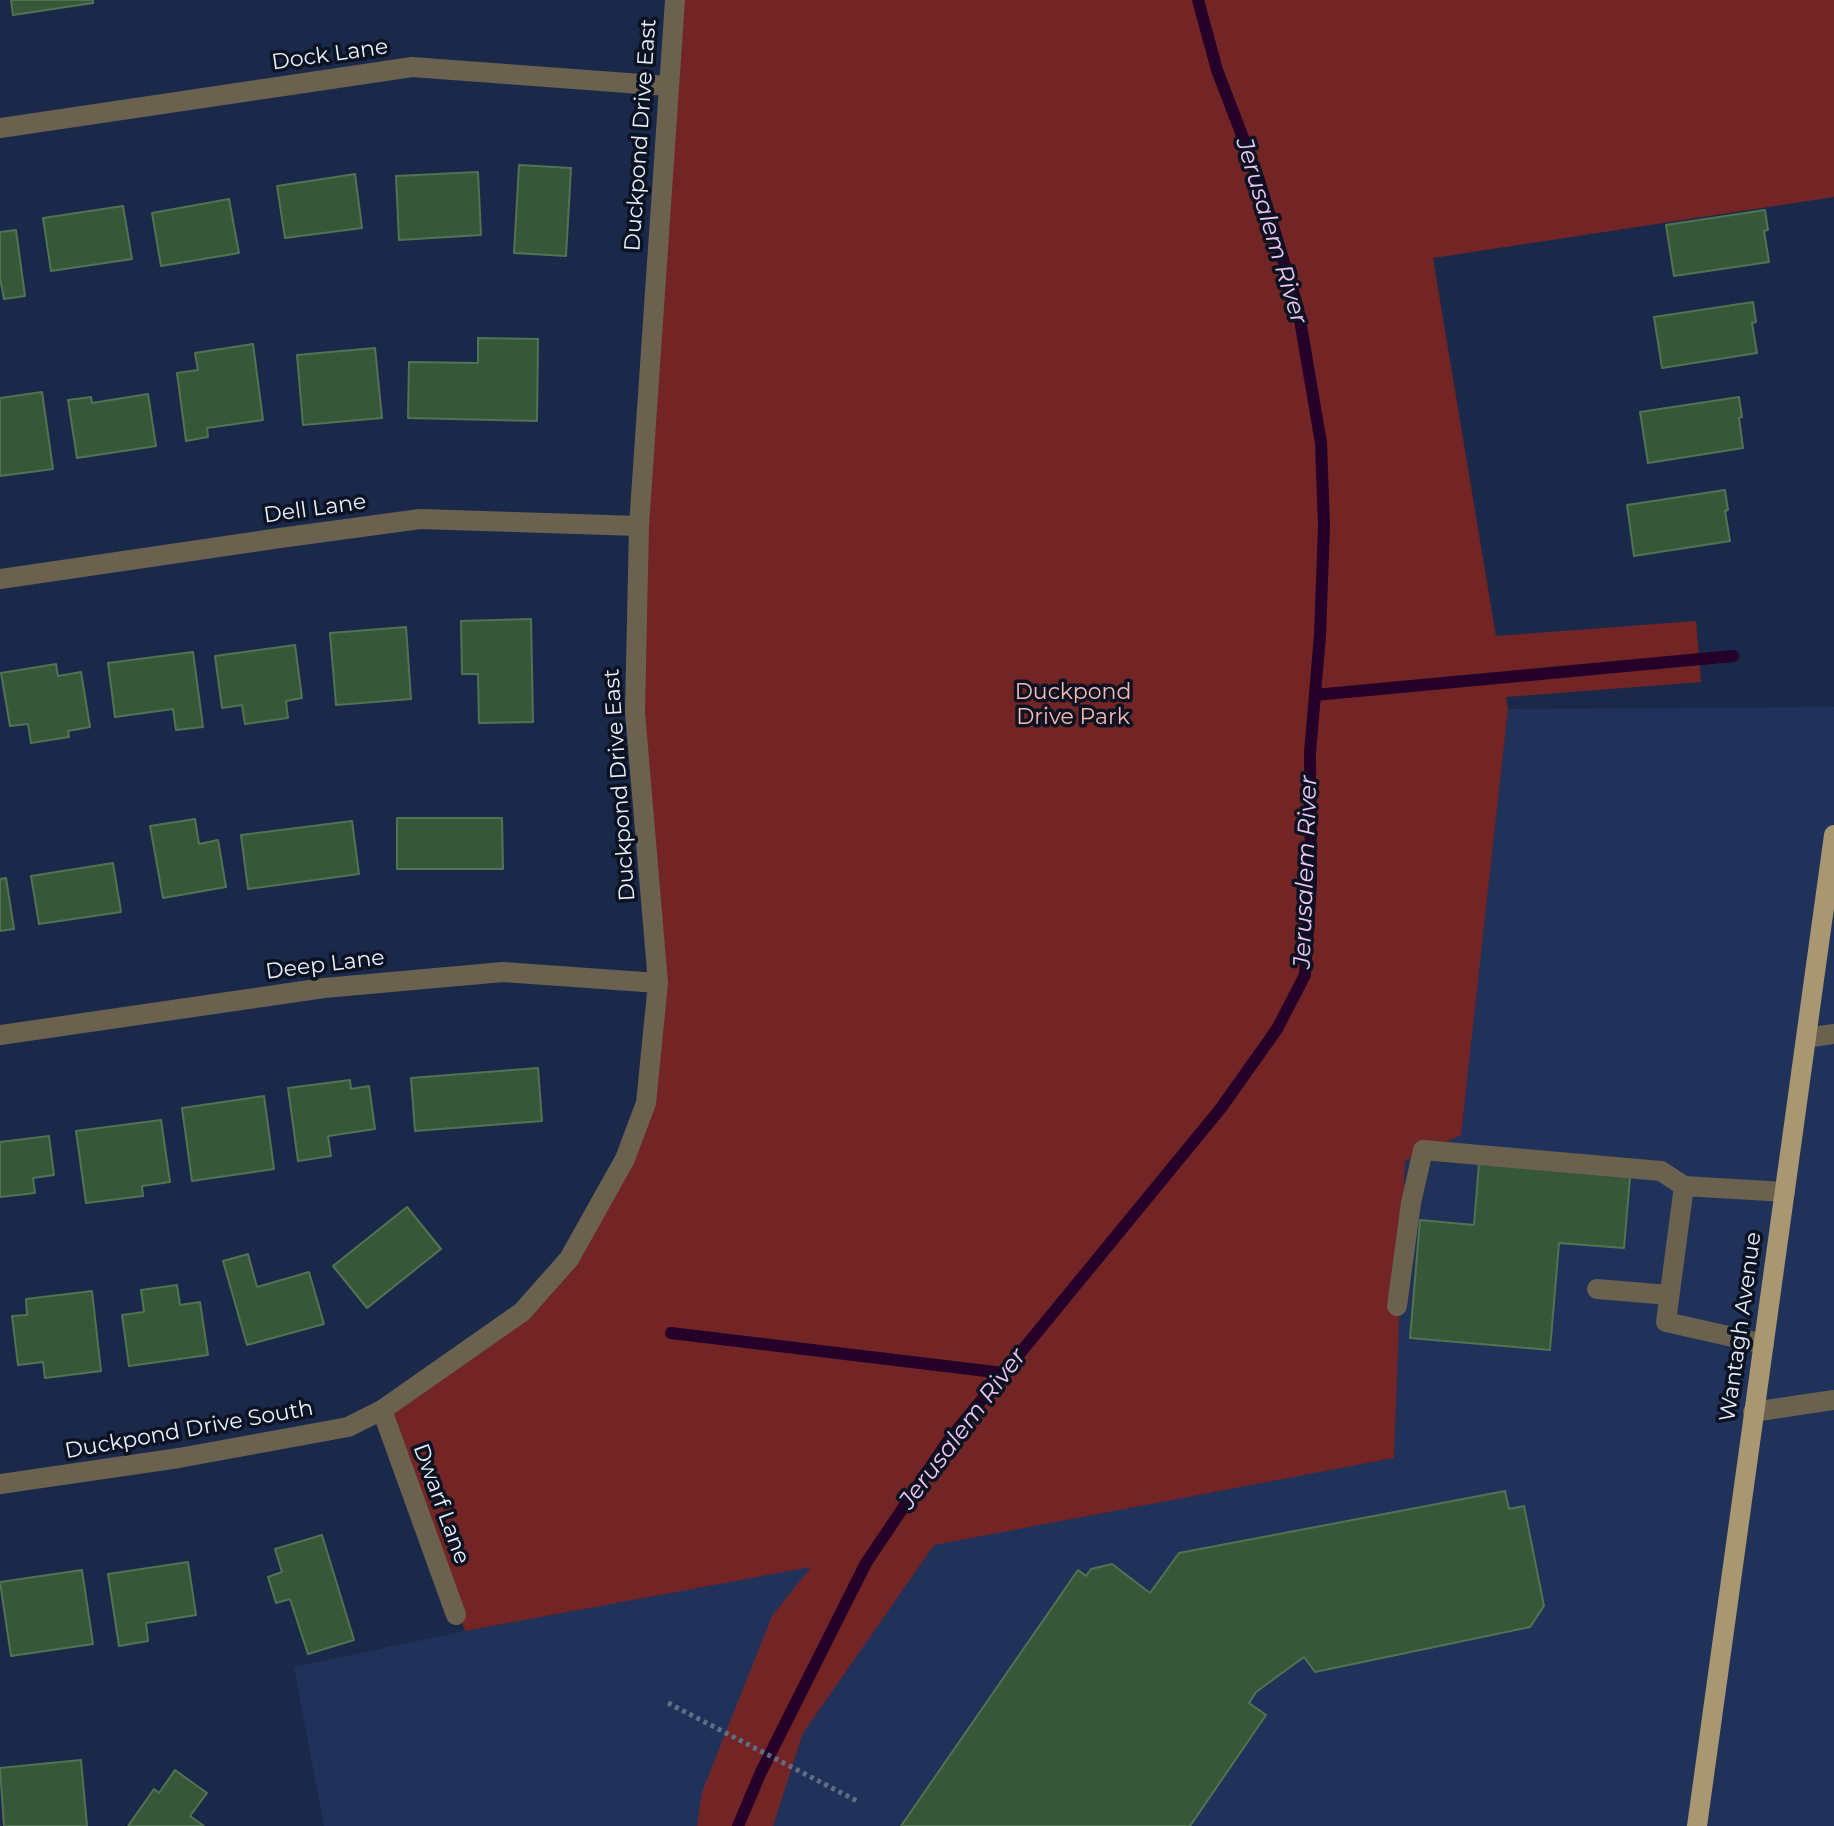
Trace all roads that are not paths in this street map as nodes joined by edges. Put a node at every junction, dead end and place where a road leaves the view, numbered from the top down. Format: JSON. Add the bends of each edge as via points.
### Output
{"nodes":[{"id":1,"x":675,"y":0,"type":"edge"},
{"id":2,"x":668,"y":86,"type":"junction"},
{"id":3,"x":0,"y":128,"type":"edge"},
{"id":4,"x":639,"y":526,"type":"junction"},
{"id":5,"x":0,"y":579,"type":"edge"},
{"id":6,"x":1834,"y":835,"type":"edge"},
{"id":7,"x":658,"y":983,"type":"junction"},
{"id":8,"x":1834,"y":1034,"type":"edge"},
{"id":9,"x":0,"y":1035,"type":"edge"},
{"id":10,"x":1806,"y":1038,"type":"junction"},
{"id":11,"x":1684,"y":1186,"type":"junction"},
{"id":12,"x":1785,"y":1192,"type":"junction"},
{"id":13,"x":1597,"y":1289,"type":"dead end"},
{"id":14,"x":1669,"y":1295,"type":"junction"},
{"id":15,"x":1397,"y":1306,"type":"dead end"},
{"id":16,"x":1764,"y":1344,"type":"junction"},
{"id":17,"x":1834,"y":1400,"type":"edge"},
{"id":18,"x":382,"y":1410,"type":"junction"},
{"id":19,"x":1753,"y":1412,"type":"junction"},
{"id":20,"x":0,"y":1484,"type":"edge"},
{"id":21,"x":456,"y":1615,"type":"dead end"},
{"id":22,"x":1697,"y":1826,"type":"edge"}],
"edges":[{"from":1,"to":2,"type":"street","name":"Duckpond Drive East"},
{"from":2,"to":3,"type":"street","name":"Dock Lane","via":[[412,67]]},
{"from":2,"to":4,"type":"street","name":"Duckpond Drive East"},
{"from":4,"to":5,"type":"street","name":"Dell Lane","via":[[420,519]]},
{"from":4,"to":7,"type":"street","name":"Duckpond Drive East","via":[[635,712]]},
{"from":6,"to":10,"type":"main road","name":"Wantagh Avenue"},
{"from":7,"to":9,"type":"street","name":"Deep Lane","via":[[503,972],[324,988]]},
{"from":7,"to":18,"type":"street","name":"Duckpond Drive East","via":[[646,1103],[625,1159],[569,1259],[522,1312]]},
{"from":8,"to":10,"type":"street"},
{"from":10,"to":12,"type":"main road","name":"Wantagh Avenue"},
{"from":11,"to":12,"type":"street"},
{"from":11,"to":14,"type":"street"},
{"from":11,"to":15,"type":"street","via":[[1661,1171],[1423,1150]]},
{"from":12,"to":16,"type":"main road","name":"Wantagh Avenue"},
{"from":13,"to":14,"type":"street"},
{"from":14,"to":16,"type":"street","via":[[1666,1322]]},
{"from":16,"to":19,"type":"main road","name":"Wantagh Avenue"},
{"from":17,"to":19,"type":"street"},
{"from":18,"to":20,"type":"street","name":"Duckpond Drive South","via":[[348,1427]]},
{"from":18,"to":21,"type":"street","name":"Dwarf Lane"},
{"from":19,"to":22,"type":"main road","name":"Wantagh Avenue"}]}
